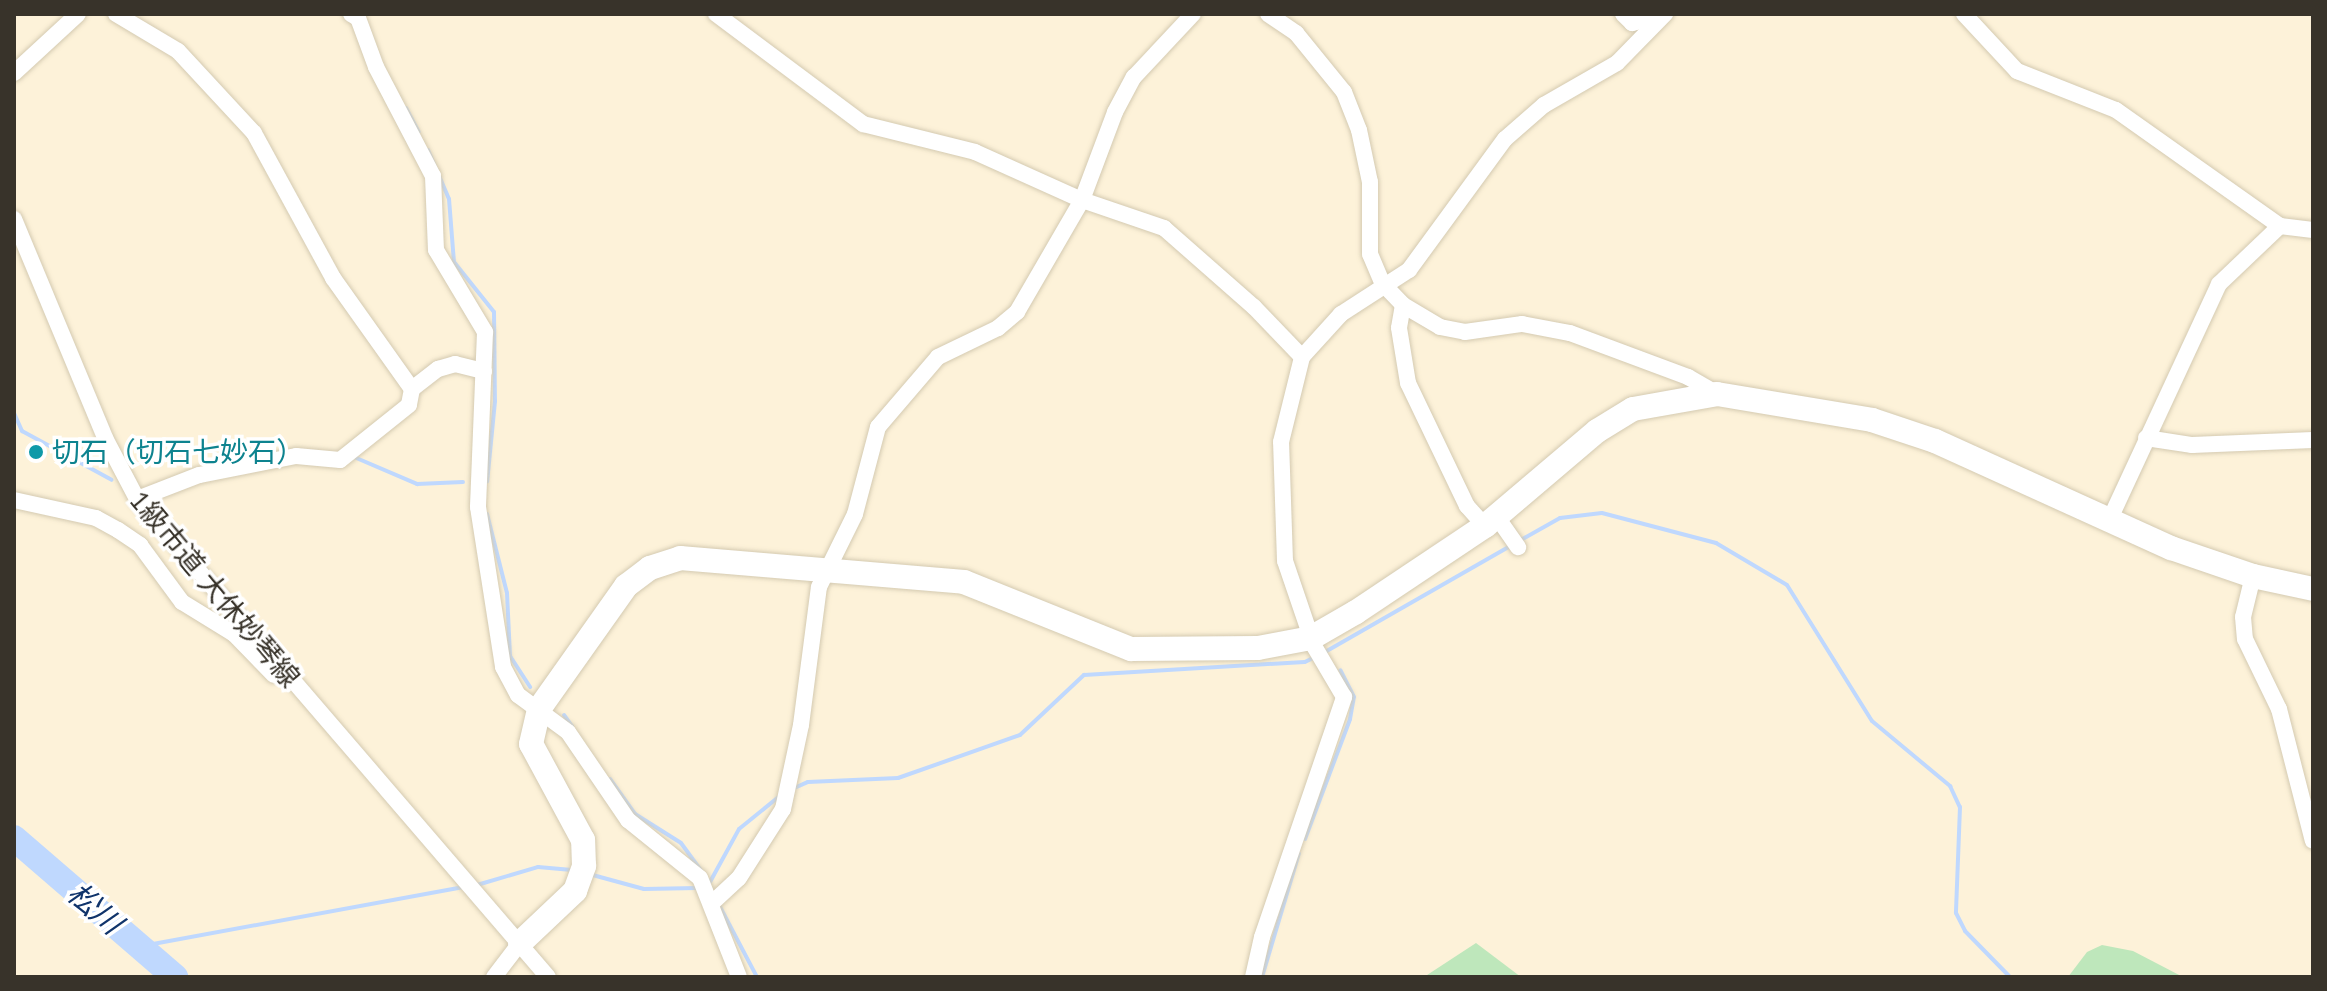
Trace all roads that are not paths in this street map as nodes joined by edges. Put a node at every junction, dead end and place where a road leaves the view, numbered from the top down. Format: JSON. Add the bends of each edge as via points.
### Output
{"nodes":[{"id":1,"x":78,"y":14,"type":"edge"},
{"id":2,"x":116,"y":14,"type":"edge"},
{"id":3,"x":351,"y":14,"type":"edge"},
{"id":4,"x":716,"y":14,"type":"edge"},
{"id":5,"x":1193,"y":14,"type":"edge"},
{"id":6,"x":1268,"y":14,"type":"edge"},
{"id":7,"x":1623,"y":14,"type":"edge"},
{"id":8,"x":1964,"y":14,"type":"edge"},
{"id":9,"x":1664,"y":15,"type":"edge"},
{"id":10,"x":14,"y":73,"type":"edge"},
{"id":11,"x":1082,"y":200,"type":"junction"},
{"id":12,"x":14,"y":219,"type":"edge"},
{"id":13,"x":2280,"y":226,"type":"junction"},
{"id":14,"x":2311,"y":226,"type":"edge"},
{"id":15,"x":1383,"y":284,"type":"junction"},
{"id":16,"x":1403,"y":305,"type":"junction"},
{"id":17,"x":1302,"y":357,"type":"junction"},
{"id":18,"x":484,"y":371,"type":"junction"},
{"id":19,"x":412,"y":389,"type":"junction"},
{"id":20,"x":1717,"y":394,"type":"junction"},
{"id":21,"x":2146,"y":438,"type":"junction"},
{"id":22,"x":2313,"y":440,"type":"edge"},
{"id":23,"x":137,"y":499,"type":"junction"},
{"id":24,"x":14,"y":500,"type":"edge"},
{"id":25,"x":2109,"y":521,"type":"junction"},
{"id":26,"x":1496,"y":525,"type":"junction"},
{"id":27,"x":1518,"y":547,"type":"dead end"},
{"id":28,"x":832,"y":568,"type":"junction"},
{"id":29,"x":2253,"y":576,"type":"junction"},
{"id":30,"x":2313,"y":589,"type":"edge"},
{"id":31,"x":1316,"y":648,"type":"junction"},
{"id":32,"x":307,"y":700,"type":"junction"},
{"id":33,"x":539,"y":709,"type":"junction"},
{"id":34,"x":2313,"y":841,"type":"edge"},
{"id":35,"x":709,"y":892,"type":"junction"},
{"id":36,"x":520,"y":943,"type":"junction"},
{"id":37,"x":494,"y":977,"type":"edge"},
{"id":38,"x":548,"y":977,"type":"edge"},
{"id":39,"x":739,"y":977,"type":"edge"},
{"id":40,"x":1253,"y":977,"type":"edge"}],
"edges":[{"from":1,"to":10,"type":"street"},
{"from":2,"to":19,"type":"street","via":[[178,51],[254,133],[320,257]]},
{"from":3,"to":18,"type":"street","via":[[358,18],[376,67],[433,176],[436,250],[478,314],[485,332]]},
{"from":4,"to":11,"type":"street","via":[[863,124],[975,152]]},
{"from":5,"to":11,"type":"street","via":[[1134,77]]},
{"from":6,"to":15,"type":"street","via":[[1296,33],[1344,92],[1370,182],[1370,254]]},
{"from":7,"to":9,"type":"street","via":[[1632,23]]},
{"from":8,"to":13,"type":"street","via":[[2017,71],[2116,110]]},
{"from":9,"to":15,"type":"street","via":[[1617,63],[1544,105],[1505,139],[1409,270]]},
{"from":11,"to":17,"type":"street","via":[[1164,228]]},
{"from":11,"to":28,"type":"street","via":[[1017,312],[998,328],[938,357],[878,427],[855,514]]},
{"from":12,"to":23,"type":"street","name":"1級市道 大休妙琴線","via":[[105,438]]},
{"from":13,"to":14,"type":"street"},
{"from":13,"to":21,"type":"street","via":[[2219,284]]},
{"from":15,"to":16,"type":"street"},
{"from":15,"to":17,"type":"street","via":[[1341,314]]},
{"from":16,"to":20,"type":"street","via":[[1440,327],[1465,332],[1522,324],[1570,333],[1688,377]]},
{"from":16,"to":26,"type":"street","via":[[1399,328],[1408,383],[1467,506]]},
{"from":17,"to":31,"type":"street","via":[[1281,442],[1282,510],[1285,561]]},
{"from":18,"to":19,"type":"street","via":[[455,364],[438,369]]},
{"from":18,"to":33,"type":"street","via":[[478,507],[503,667],[518,695]]},
{"from":19,"to":23,"type":"street","via":[[409,405],[340,460],[296,456],[213,472]]},
{"from":20,"to":25,"type":"street","via":[[1872,420],[1935,441]]},
{"from":20,"to":26,"type":"street","via":[[1633,409],[1597,431]]},
{"from":21,"to":22,"type":"street","via":[[2192,445]]},
{"from":21,"to":25,"type":"street"},
{"from":23,"to":32,"type":"street","name":"1級市道 大休妙琴線"},
{"from":24,"to":32,"type":"street","via":[[96,518],[140,545],[182,602],[234,634]]},
{"from":25,"to":29,"type":"street"},
{"from":26,"to":27,"type":"street"},
{"from":26,"to":31,"type":"street"},
{"from":28,"to":31,"type":"street","via":[[986,587],[1131,649]]},
{"from":28,"to":33,"type":"street","via":[[695,558],[650,568],[605,611]]},
{"from":28,"to":35,"type":"street","via":[[819,587],[786,799],[739,878]]},
{"from":29,"to":30,"type":"street"},
{"from":29,"to":34,"type":"street","via":[[2243,617],[2245,639],[2279,709]]},
{"from":31,"to":40,"type":"street","via":[[1344,697],[1341,713],[1262,937]]},
{"from":32,"to":36,"type":"street","name":"1級市道 大休妙琴線"},
{"from":33,"to":35,"type":"street","via":[[568,732],[628,820]]},
{"from":33,"to":36,"type":"street","via":[[531,744],[583,840],[582,873]]},
{"from":35,"to":39,"type":"street"},
{"from":36,"to":37,"type":"street"},
{"from":36,"to":38,"type":"street"}]}
